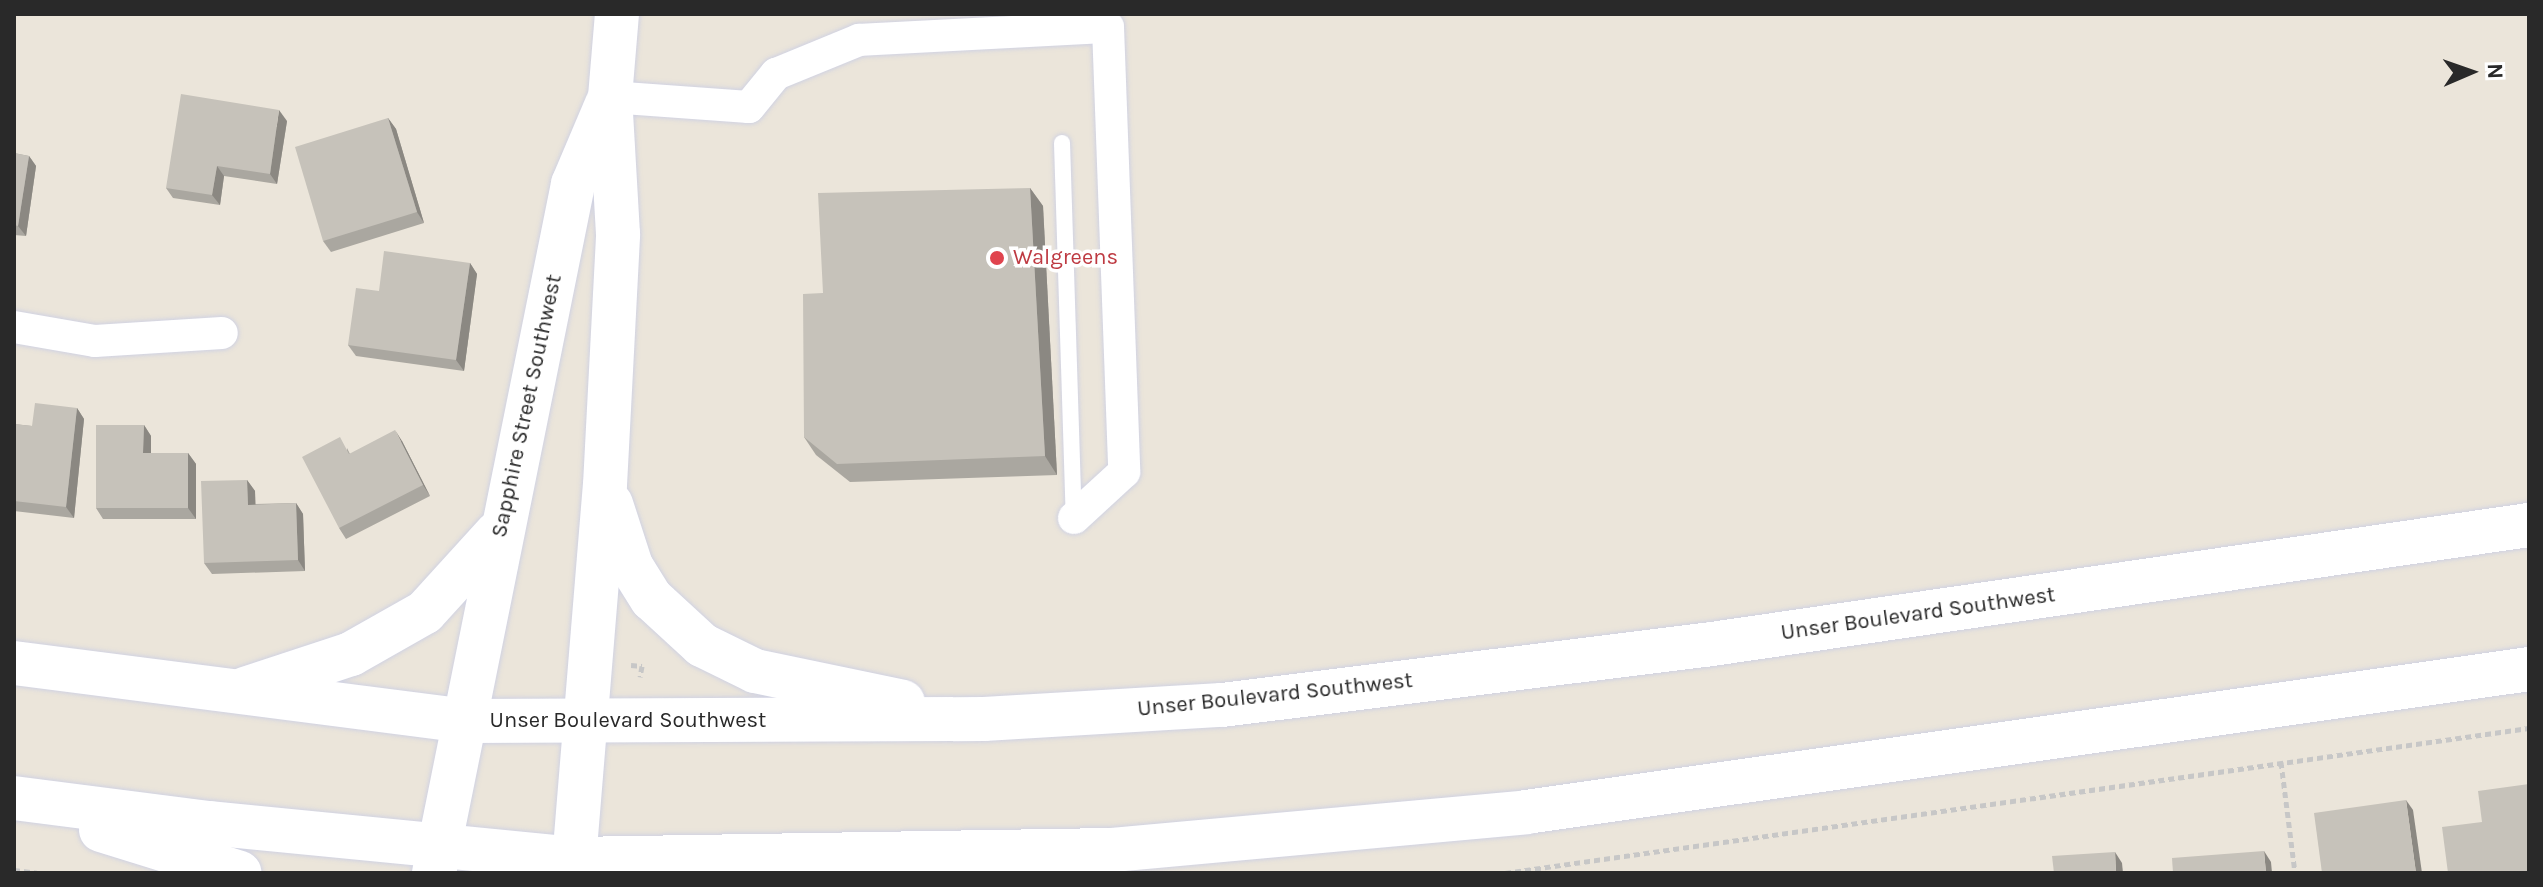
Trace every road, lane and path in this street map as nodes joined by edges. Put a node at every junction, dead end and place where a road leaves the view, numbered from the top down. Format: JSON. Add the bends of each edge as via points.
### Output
{"nodes":[{"id":1,"x":617,"y":14,"type":"edge"},
{"id":2,"x":610,"y":97,"type":"junction"},
{"id":3,"x":1062,"y":143,"type":"dead end"},
{"id":4,"x":14,"y":327,"type":"edge"},
{"id":5,"x":222,"y":333,"type":"dead end"},
{"id":6,"x":605,"y":485,"type":"junction"},
{"id":7,"x":1074,"y":518,"type":"joint"},
{"id":8,"x":2529,"y":525,"type":"edge"},
{"id":9,"x":501,"y":528,"type":"junction"},
{"id":10,"x":14,"y":663,"type":"edge"},
{"id":11,"x":2529,"y":669,"type":"edge"},
{"id":12,"x":237,"y":692,"type":"junction"},
{"id":13,"x":984,"y":719,"type":"junction"},
{"id":14,"x":465,"y":721,"type":"junction"},
{"id":15,"x":586,"y":722,"type":"junction"},
{"id":16,"x":2529,"y":728,"type":"edge"},
{"id":17,"x":2281,"y":762,"type":"junction"},
{"id":18,"x":14,"y":798,"type":"edge"},
{"id":19,"x":14,"y":804,"type":"edge"},
{"id":20,"x":437,"y":858,"type":"edge"},
{"id":21,"x":573,"y":866,"type":"edge"},
{"id":22,"x":771,"y":866,"type":"edge"},
{"id":23,"x":14,"y":870,"type":"edge"},
{"id":24,"x":37,"y":873,"type":"edge"},
{"id":25,"x":240,"y":873,"type":"edge"},
{"id":26,"x":1505,"y":873,"type":"edge"},
{"id":27,"x":2295,"y":873,"type":"edge"}],
"edges":[{"from":1,"to":2,"type":"main road","name":"Sapphire Street Southwest"},
{"from":2,"to":6,"type":"main road","name":"Sapphire Street Southwest","via":[[618,234]]},
{"from":2,"to":7,"type":"street","via":[[749,107],[776,74],[859,40],[1108,27],[1124,472]]},
{"from":2,"to":9,"type":"main road","name":"Sapphire Street Southwest","via":[[573,184]]},
{"from":3,"to":7,"type":"lane"},
{"from":4,"to":5,"type":"street","via":[[95,341]]},
{"from":6,"to":13,"type":"main road","via":[[631,566],[652,599],[702,645],[755,671]]},
{"from":6,"to":15,"type":"main road","name":"Sapphire Street Southwest"},
{"from":8,"to":13,"type":"main road","name":"Unser Boulevard Southwest","via":[[1674,649],[1222,705]]},
{"from":9,"to":12,"type":"main road","via":[[425,612],[351,654]]},
{"from":9,"to":14,"type":"main road","name":"Sapphire Street Southwest"},
{"from":10,"to":12,"type":"main road","name":"Unser Boulevard Southwest"},
{"from":11,"to":22,"type":"main road","via":[[1526,812],[1112,850]]},
{"from":12,"to":14,"type":"main road","name":"Unser Boulevard Southwest"},
{"from":13,"to":15,"type":"main road","name":"Unser Boulevard Southwest"},
{"from":14,"to":15,"type":"main road","name":"Unser Boulevard Southwest"},
{"from":14,"to":20,"type":"main road","name":"Sapphire Street Southwest"},
{"from":15,"to":21,"type":"main road","name":"Sapphire Street Southwest"},
{"from":16,"to":17,"type":"path"},
{"from":17,"to":26,"type":"path"},
{"from":17,"to":27,"type":"path"},
{"from":18,"to":20,"type":"main road"},
{"from":19,"to":25,"type":"main road"},
{"from":20,"to":21,"type":"main road"},
{"from":21,"to":22,"type":"main road"},
{"from":23,"to":24,"type":"path"}]}
